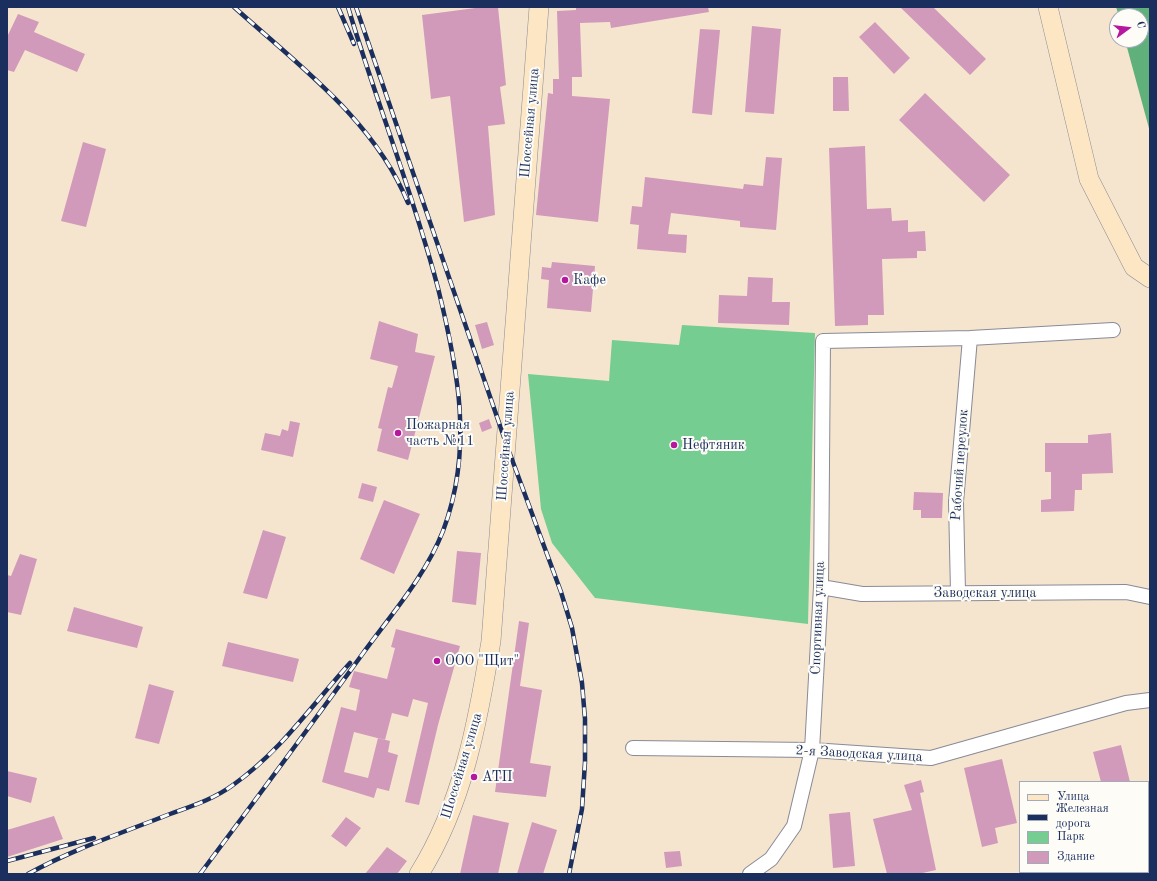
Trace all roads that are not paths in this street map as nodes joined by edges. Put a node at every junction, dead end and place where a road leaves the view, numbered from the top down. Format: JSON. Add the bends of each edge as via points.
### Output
{"nodes":[{"id":1,"x":1048,"y":7,"type":"edge"},
{"id":2,"x":541,"y":12,"type":"edge"},
{"id":3,"x":1150,"y":278,"type":"edge"},
{"id":4,"x":1113,"y":330,"type":"dead end"},
{"id":5,"x":970,"y":338,"type":"junction"},
{"id":6,"x":820,"y":587,"type":"junction"},
{"id":7,"x":958,"y":592,"type":"junction"},
{"id":8,"x":1150,"y":597,"type":"edge"},
{"id":9,"x":1150,"y":700,"type":"edge"},
{"id":10,"x":633,"y":748,"type":"dead end"},
{"id":11,"x":812,"y":750,"type":"junction"},
{"id":12,"x":419,"y":874,"type":"edge"},
{"id":13,"x":750,"y":874,"type":"edge"}],
"edges":[{"from":1,"to":3,"type":"main road","via":[[1089,179],[1134,266]]},
{"from":2,"to":12,"type":"main road","name":"Шоссейная улица","via":[[491,641],[480,706],[459,787],[438,840]]},
{"from":4,"to":5,"type":"street"},
{"from":5,"to":6,"type":"street","name":"Спортивная улица","via":[[823,341]]},
{"from":5,"to":7,"type":"street","name":"Рабочий переулок","via":[[956,502]]},
{"from":6,"to":7,"type":"street","name":"Заводская улица","via":[[862,594]]},
{"from":6,"to":11,"type":"street","name":"Спортивная улица"},
{"from":7,"to":8,"type":"street","name":"Заводская улица","via":[[1126,592]]},
{"from":9,"to":11,"type":"street","name":"2-я Заводская улица","via":[[1126,703],[931,758]]},
{"from":10,"to":11,"type":"street","name":"2-я Заводская улица"},
{"from":11,"to":13,"type":"street","name":"Спортивная улица","via":[[794,826],[771,859]]}]}
